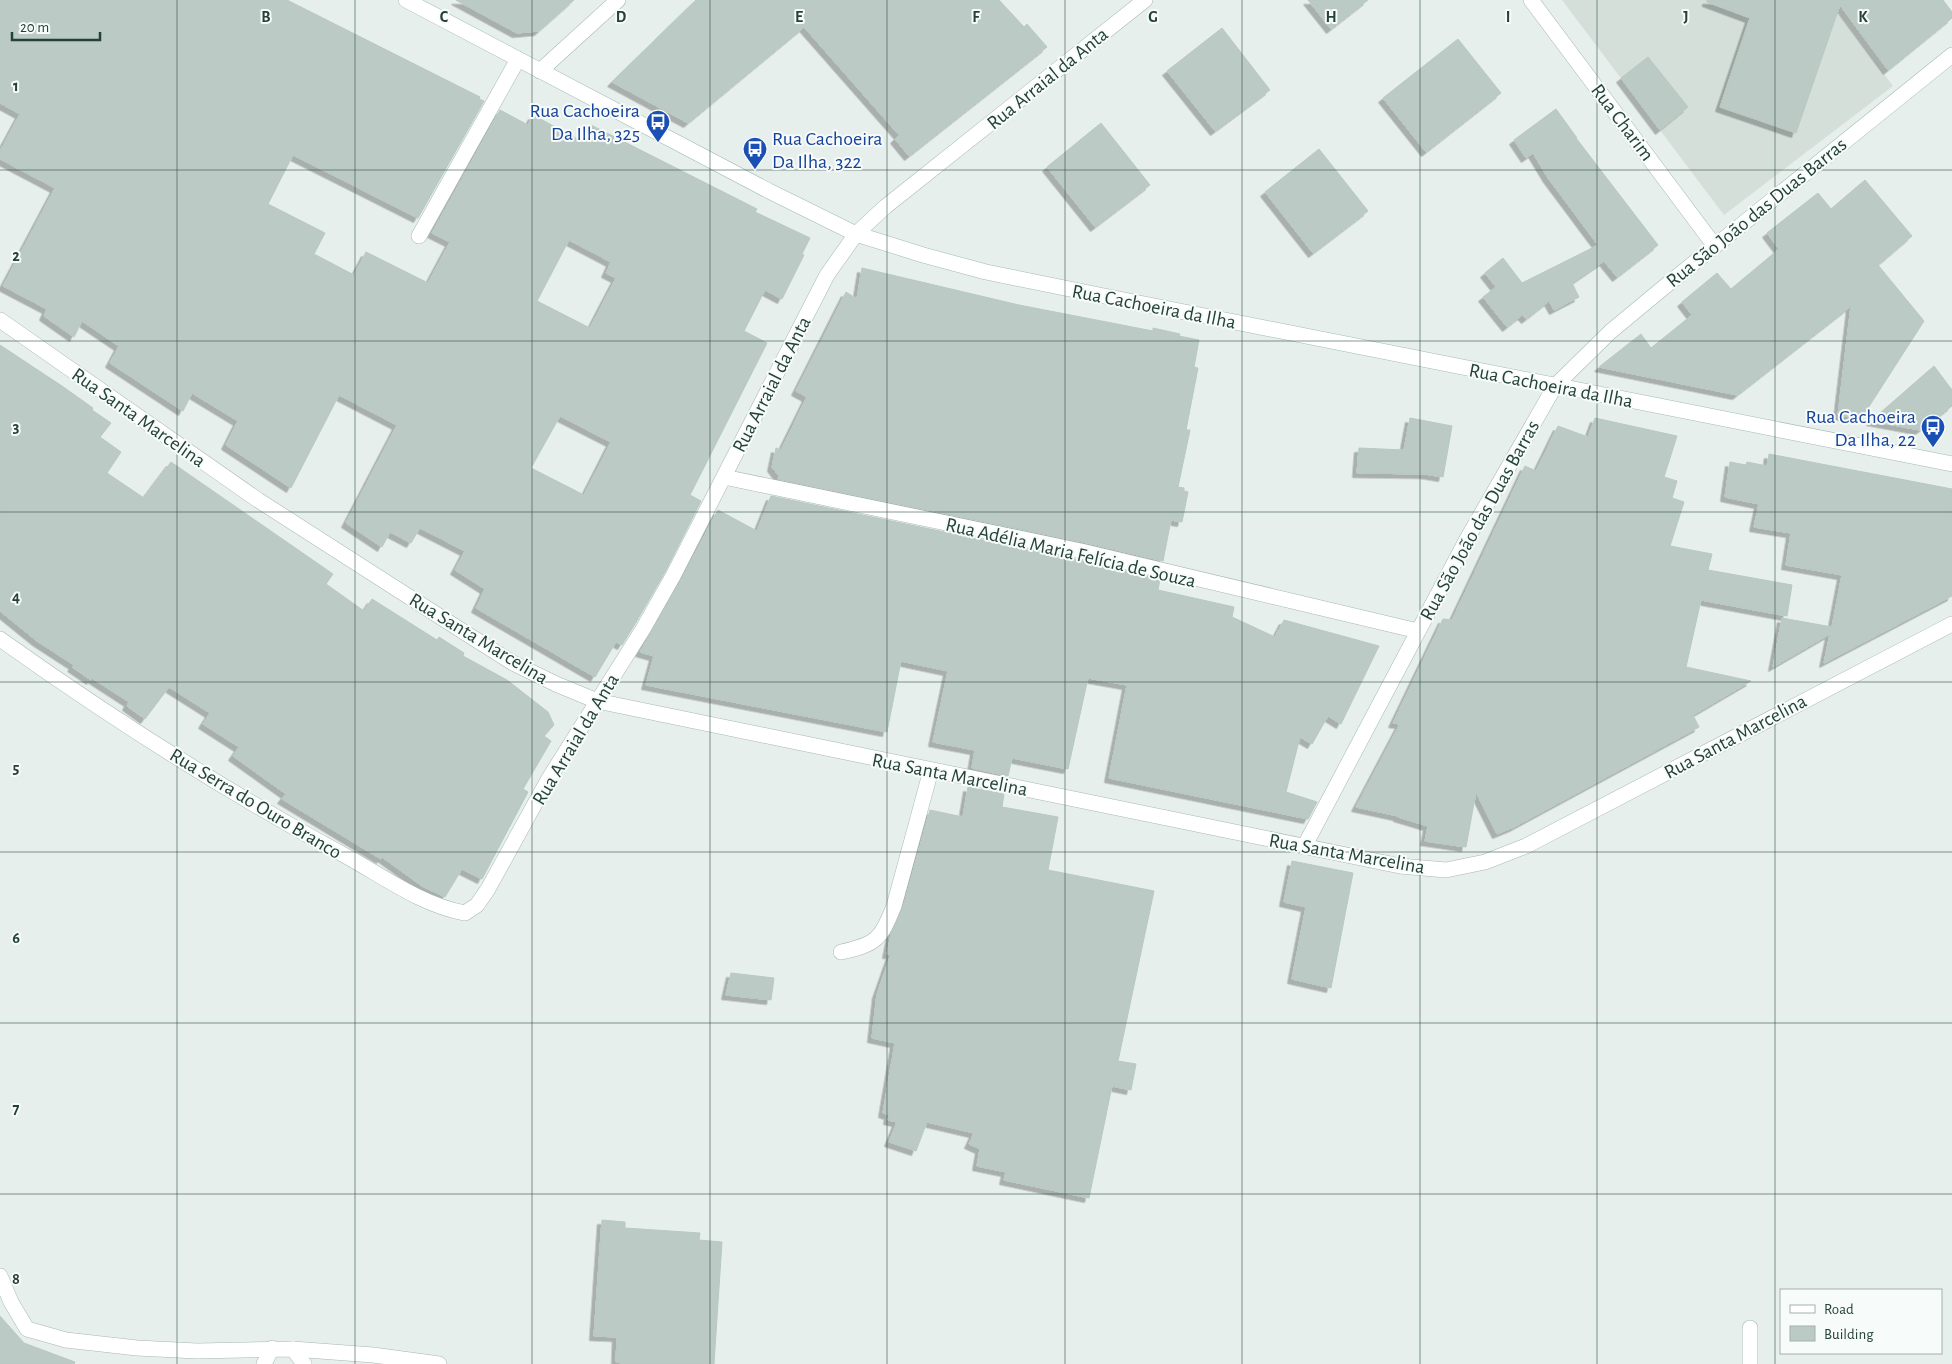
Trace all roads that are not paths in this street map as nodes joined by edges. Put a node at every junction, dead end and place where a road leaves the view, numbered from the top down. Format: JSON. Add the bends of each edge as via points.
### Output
{"nodes":[{"id":1,"x":406,"y":0,"type":"edge"},
{"id":2,"x":618,"y":0,"type":"edge"},
{"id":3,"x":1145,"y":0,"type":"edge"},
{"id":4,"x":1531,"y":0,"type":"edge"},
{"id":5,"x":1952,"y":55,"type":"edge"},
{"id":6,"x":518,"y":59,"type":"junction"},
{"id":7,"x":540,"y":71,"type":"junction"},
{"id":8,"x":856,"y":234,"type":"junction"},
{"id":9,"x":419,"y":236,"type":"dead end"},
{"id":10,"x":1714,"y":245,"type":"junction"},
{"id":11,"x":0,"y":320,"type":"edge"},
{"id":12,"x":1555,"y":386,"type":"junction"},
{"id":13,"x":1952,"y":464,"type":"edge"},
{"id":14,"x":724,"y":478,"type":"junction"},
{"id":15,"x":1952,"y":624,"type":"edge"},
{"id":16,"x":1418,"y":631,"type":"junction"},
{"id":17,"x":0,"y":639,"type":"edge"},
{"id":18,"x":597,"y":701,"type":"junction"},
{"id":19,"x":931,"y":770,"type":"junction"},
{"id":20,"x":1304,"y":847,"type":"junction"},
{"id":21,"x":505,"y":859,"type":"joint"},
{"id":22,"x":841,"y":952,"type":"dead end"},
{"id":23,"x":0,"y":1276,"type":"edge"},
{"id":24,"x":1750,"y":1328,"type":"dead end"},
{"id":25,"x":272,"y":1348,"type":"junction"},
{"id":26,"x":292,"y":1349,"type":"junction"},
{"id":27,"x":264,"y":1364,"type":"edge"},
{"id":28,"x":304,"y":1364,"type":"edge"},
{"id":29,"x":439,"y":1364,"type":"edge"},
{"id":30,"x":1750,"y":1364,"type":"edge"}],
"edges":[{"from":1,"to":6,"type":"street","name":"Rua Cachoeira da Ilha"},
{"from":2,"to":7,"type":"street"},
{"from":3,"to":8,"type":"street","name":"Rua Arraial da Anta","via":[[884,208]]},
{"from":4,"to":10,"type":"street","name":"Rua Charim"},
{"from":5,"to":10,"type":"street","name":"Rua São João das Duas Barras"},
{"from":6,"to":7,"type":"street","name":"Rua Cachoeira da Ilha"},
{"from":6,"to":9,"type":"street"},
{"from":7,"to":8,"type":"street","name":"Rua Cachoeira da Ilha"},
{"from":8,"to":12,"type":"street","name":"Rua Cachoeira da Ilha","via":[[986,272]]},
{"from":8,"to":14,"type":"street","name":"Rua Arraial da Anta","via":[[828,275]]},
{"from":10,"to":12,"type":"street","name":"Rua São João das Duas Barras","via":[[1610,332]]},
{"from":11,"to":18,"type":"street","name":"Rua Santa Marcelina","via":[[258,500],[513,663]]},
{"from":12,"to":13,"type":"street","name":"Rua Cachoeira da Ilha"},
{"from":12,"to":16,"type":"street","name":"Rua São João das Duas Barras"},
{"from":14,"to":16,"type":"street","name":"Rua Adélia Maria Felícia de Souza","via":[[1081,551]]},
{"from":14,"to":18,"type":"street","name":"Rua Arraial da Anta","via":[[643,629]]},
{"from":15,"to":20,"type":"street","name":"Rua Santa Marcelina","via":[[1582,818],[1485,862],[1446,870],[1400,866]]},
{"from":16,"to":20,"type":"street","name":"Rua São João das Duas Barras"},
{"from":17,"to":21,"type":"street","name":"Rua Serra do Ouro Branco","via":[[193,766],[329,848],[426,900],[449,910],[465,912],[477,905]]},
{"from":18,"to":19,"type":"street","name":"Rua Santa Marcelina"},
{"from":18,"to":21,"type":"street","name":"Rua Arraial da Anta","via":[[548,780]]},
{"from":19,"to":20,"type":"street","name":"Rua Santa Marcelina"},
{"from":19,"to":22,"type":"street","via":[[888,921],[879,937],[865,947]]},
{"from":23,"to":25,"type":"street","via":[[26,1329],[66,1340],[197,1351]]},
{"from":24,"to":30,"type":"street"},
{"from":25,"to":26,"type":"street"},
{"from":25,"to":27,"type":"street"},
{"from":26,"to":28,"type":"street"},
{"from":26,"to":29,"type":"street"}]}
